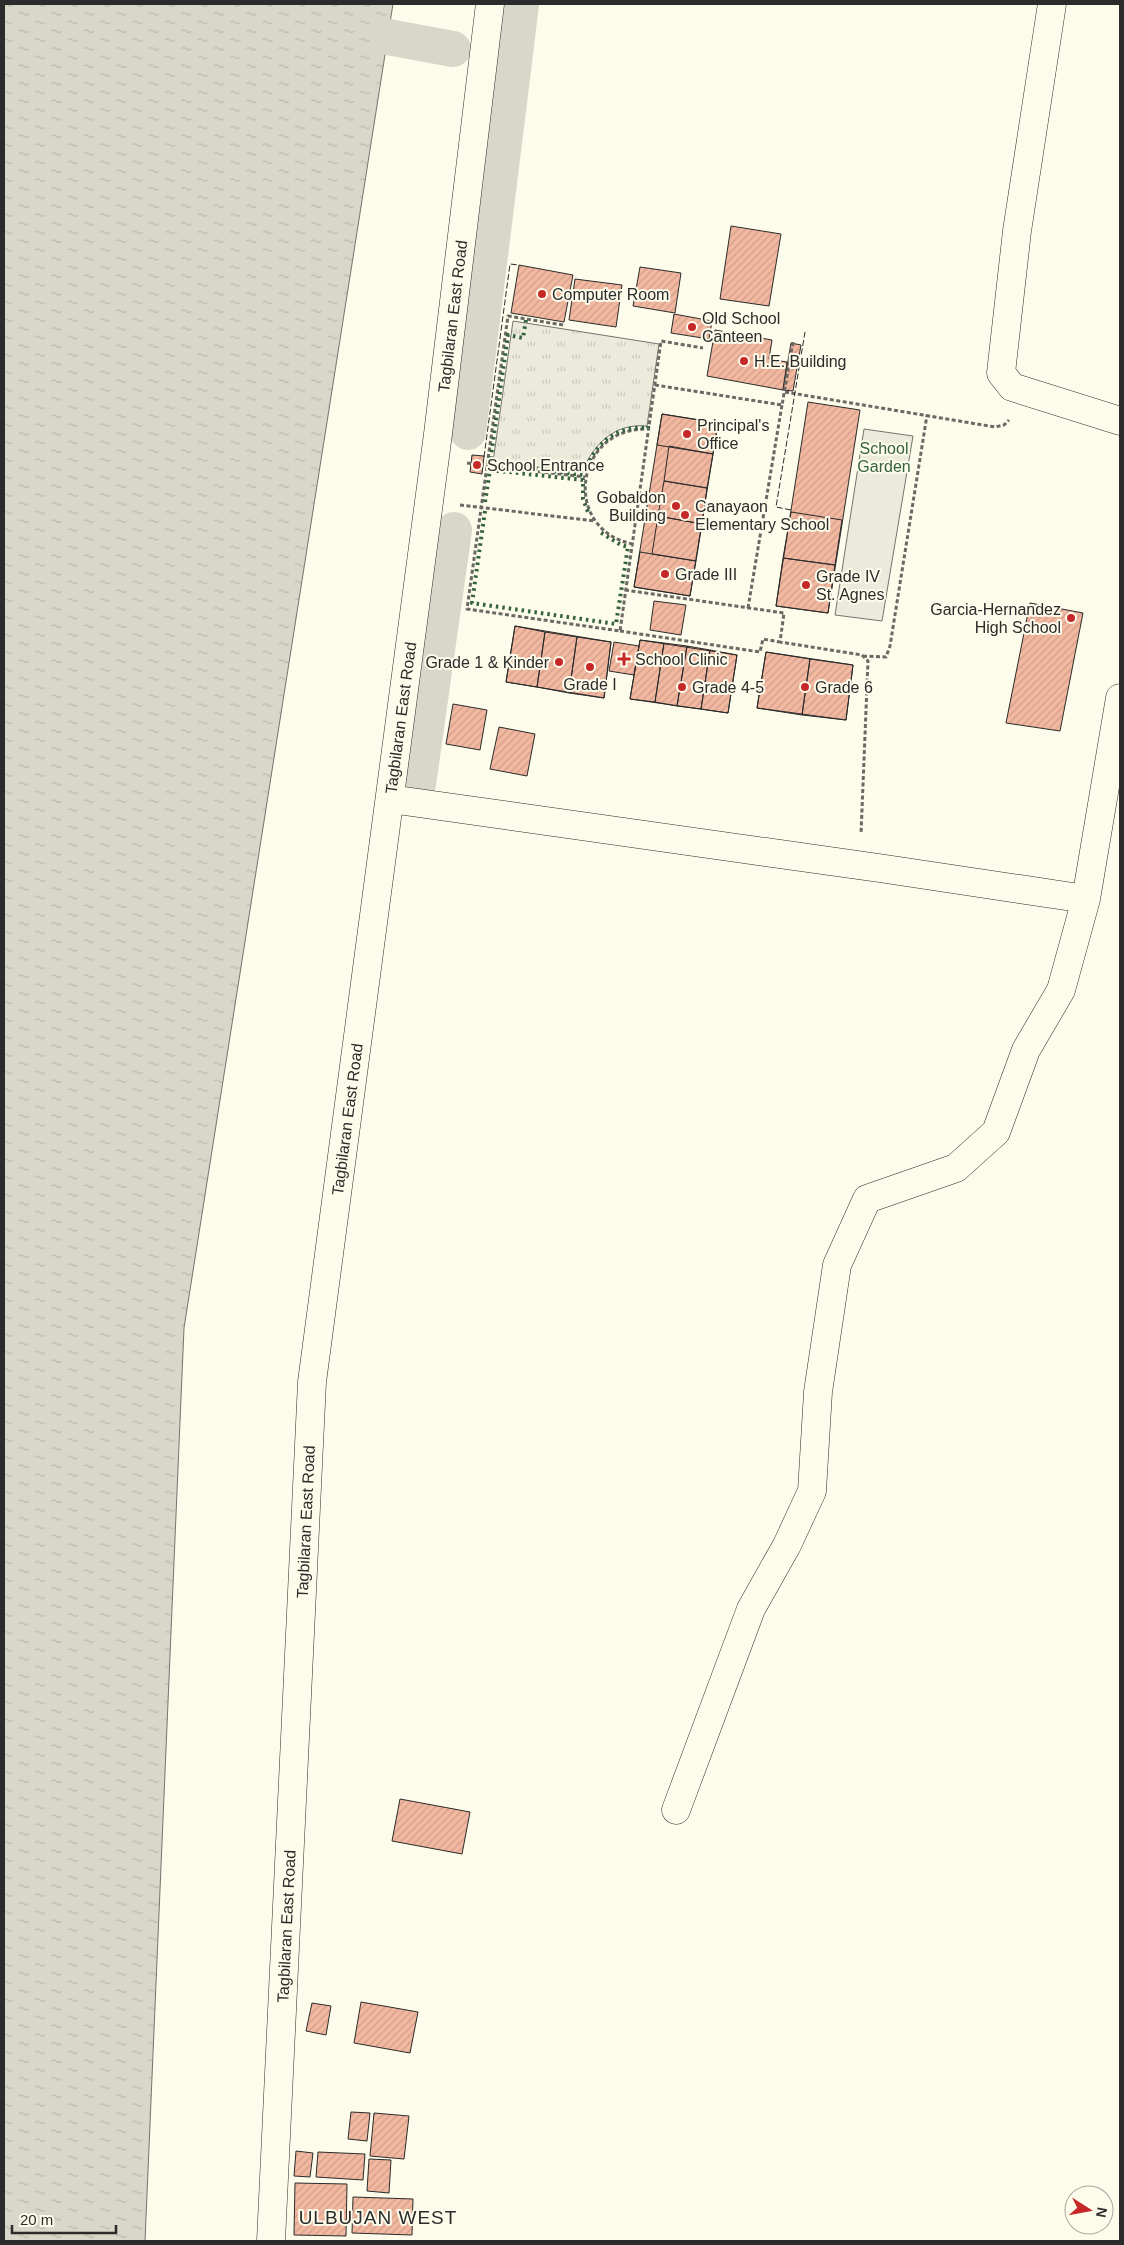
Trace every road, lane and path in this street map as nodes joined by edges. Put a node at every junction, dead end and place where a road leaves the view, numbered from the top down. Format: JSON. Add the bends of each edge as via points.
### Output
{"nodes":[{"id":1,"x":490,"y":4,"type":"edge"},
{"id":2,"x":1052,"y":4,"type":"edge"},
{"id":3,"x":563,"y":325,"type":"dead end"},
{"id":4,"x":792,"y":342,"type":"dead end"},
{"id":5,"x":703,"y":348,"type":"dead end"},
{"id":6,"x":655,"y":385,"type":"junction"},
{"id":7,"x":1016,"y":388,"type":"junction"},
{"id":8,"x":784,"y":392,"type":"junction"},
{"id":9,"x":782,"y":405,"type":"junction"},
{"id":10,"x":927,"y":415,"type":"junction"},
{"id":11,"x":1120,"y":421,"type":"edge"},
{"id":12,"x":648,"y":429,"type":"junction"},
{"id":13,"x":461,"y":462,"type":"dead end"},
{"id":14,"x":488,"y":465,"type":"junction"},
{"id":15,"x":585,"y":477,"type":"junction"},
{"id":16,"x":429,"y":501,"type":"junction"},
{"id":17,"x":482,"y":507,"type":"junction"},
{"id":18,"x":596,"y":521,"type":"junction"},
{"id":19,"x":633,"y":544,"type":"junction"},
{"id":20,"x":626,"y":590,"type":"junction"},
{"id":21,"x":748,"y":608,"type":"junction"},
{"id":22,"x":620,"y":631,"type":"junction"},
{"id":23,"x":780,"y":642,"type":"junction"},
{"id":24,"x":862,"y":656,"type":"junction"},
{"id":25,"x":1120,"y":698,"type":"edge"},
{"id":26,"x":390,"y":799,"type":"junction"},
{"id":27,"x":849,"y":864,"type":"junction"},
{"id":28,"x":1086,"y":900,"type":"junction"},
{"id":29,"x":676,"y":1810,"type":"dead end"},
{"id":30,"x":271,"y":2241,"type":"edge"}],
"edges":[{"from":1,"to":16,"type":"street","name":"Tagbilaran East Road"},
{"from":2,"to":7,"type":"street","via":[[1017,231],[1001,372],[1012,388]]},
{"from":3,"to":14,"type":"path","via":[[508,316]]},
{"from":4,"to":8,"type":"path"},
{"from":5,"to":6,"type":"path","via":[[661,341]]},
{"from":6,"to":9,"type":"path"},
{"from":6,"to":12,"type":"path"},
{"from":7,"to":10,"type":"path","via":[[1010,419],[1004,425],[995,427]]},
{"from":7,"to":11,"type":"street"},
{"from":8,"to":9,"type":"path"},
{"from":8,"to":10,"type":"path"},
{"from":9,"to":21,"type":"path"},
{"from":10,"to":24,"type":"path","via":[[890,646],[886,657]]},
{"from":12,"to":15,"type":"path","via":[[619,434],[602,445],[590,461]]},
{"from":12,"to":19,"type":"path"},
{"from":13,"to":14,"type":"path"},
{"from":14,"to":15,"type":"path"},
{"from":14,"to":17,"type":"path"},
{"from":15,"to":18,"type":"path","via":[[586,500]]},
{"from":16,"to":17,"type":"path"},
{"from":16,"to":26,"type":"street","name":"Tagbilaran East Road"},
{"from":17,"to":18,"type":"path"},
{"from":17,"to":22,"type":"path","via":[[467,609]]},
{"from":18,"to":19,"type":"path","via":[[606,532]]},
{"from":19,"to":20,"type":"path"},
{"from":20,"to":21,"type":"path"},
{"from":20,"to":22,"type":"path"},
{"from":21,"to":23,"type":"path","via":[[784,613]]},
{"from":22,"to":23,"type":"path","via":[[760,652],[763,639]]},
{"from":23,"to":24,"type":"path"},
{"from":24,"to":27,"type":"path","via":[[868,661],[862,829],[859,846]]},
{"from":25,"to":28,"type":"street"},
{"from":26,"to":27,"type":"street"},
{"from":26,"to":30,"type":"street","name":"Tagbilaran East Road","via":[[312,1382]]},
{"from":27,"to":28,"type":"street"},
{"from":28,"to":29,"type":"street","via":[[1061,990],[1026,1050],[996,1132],[956,1168],[867,1199],[837,1265],[818,1392],[812,1491],[787,1545],[751,1609]]}]}
